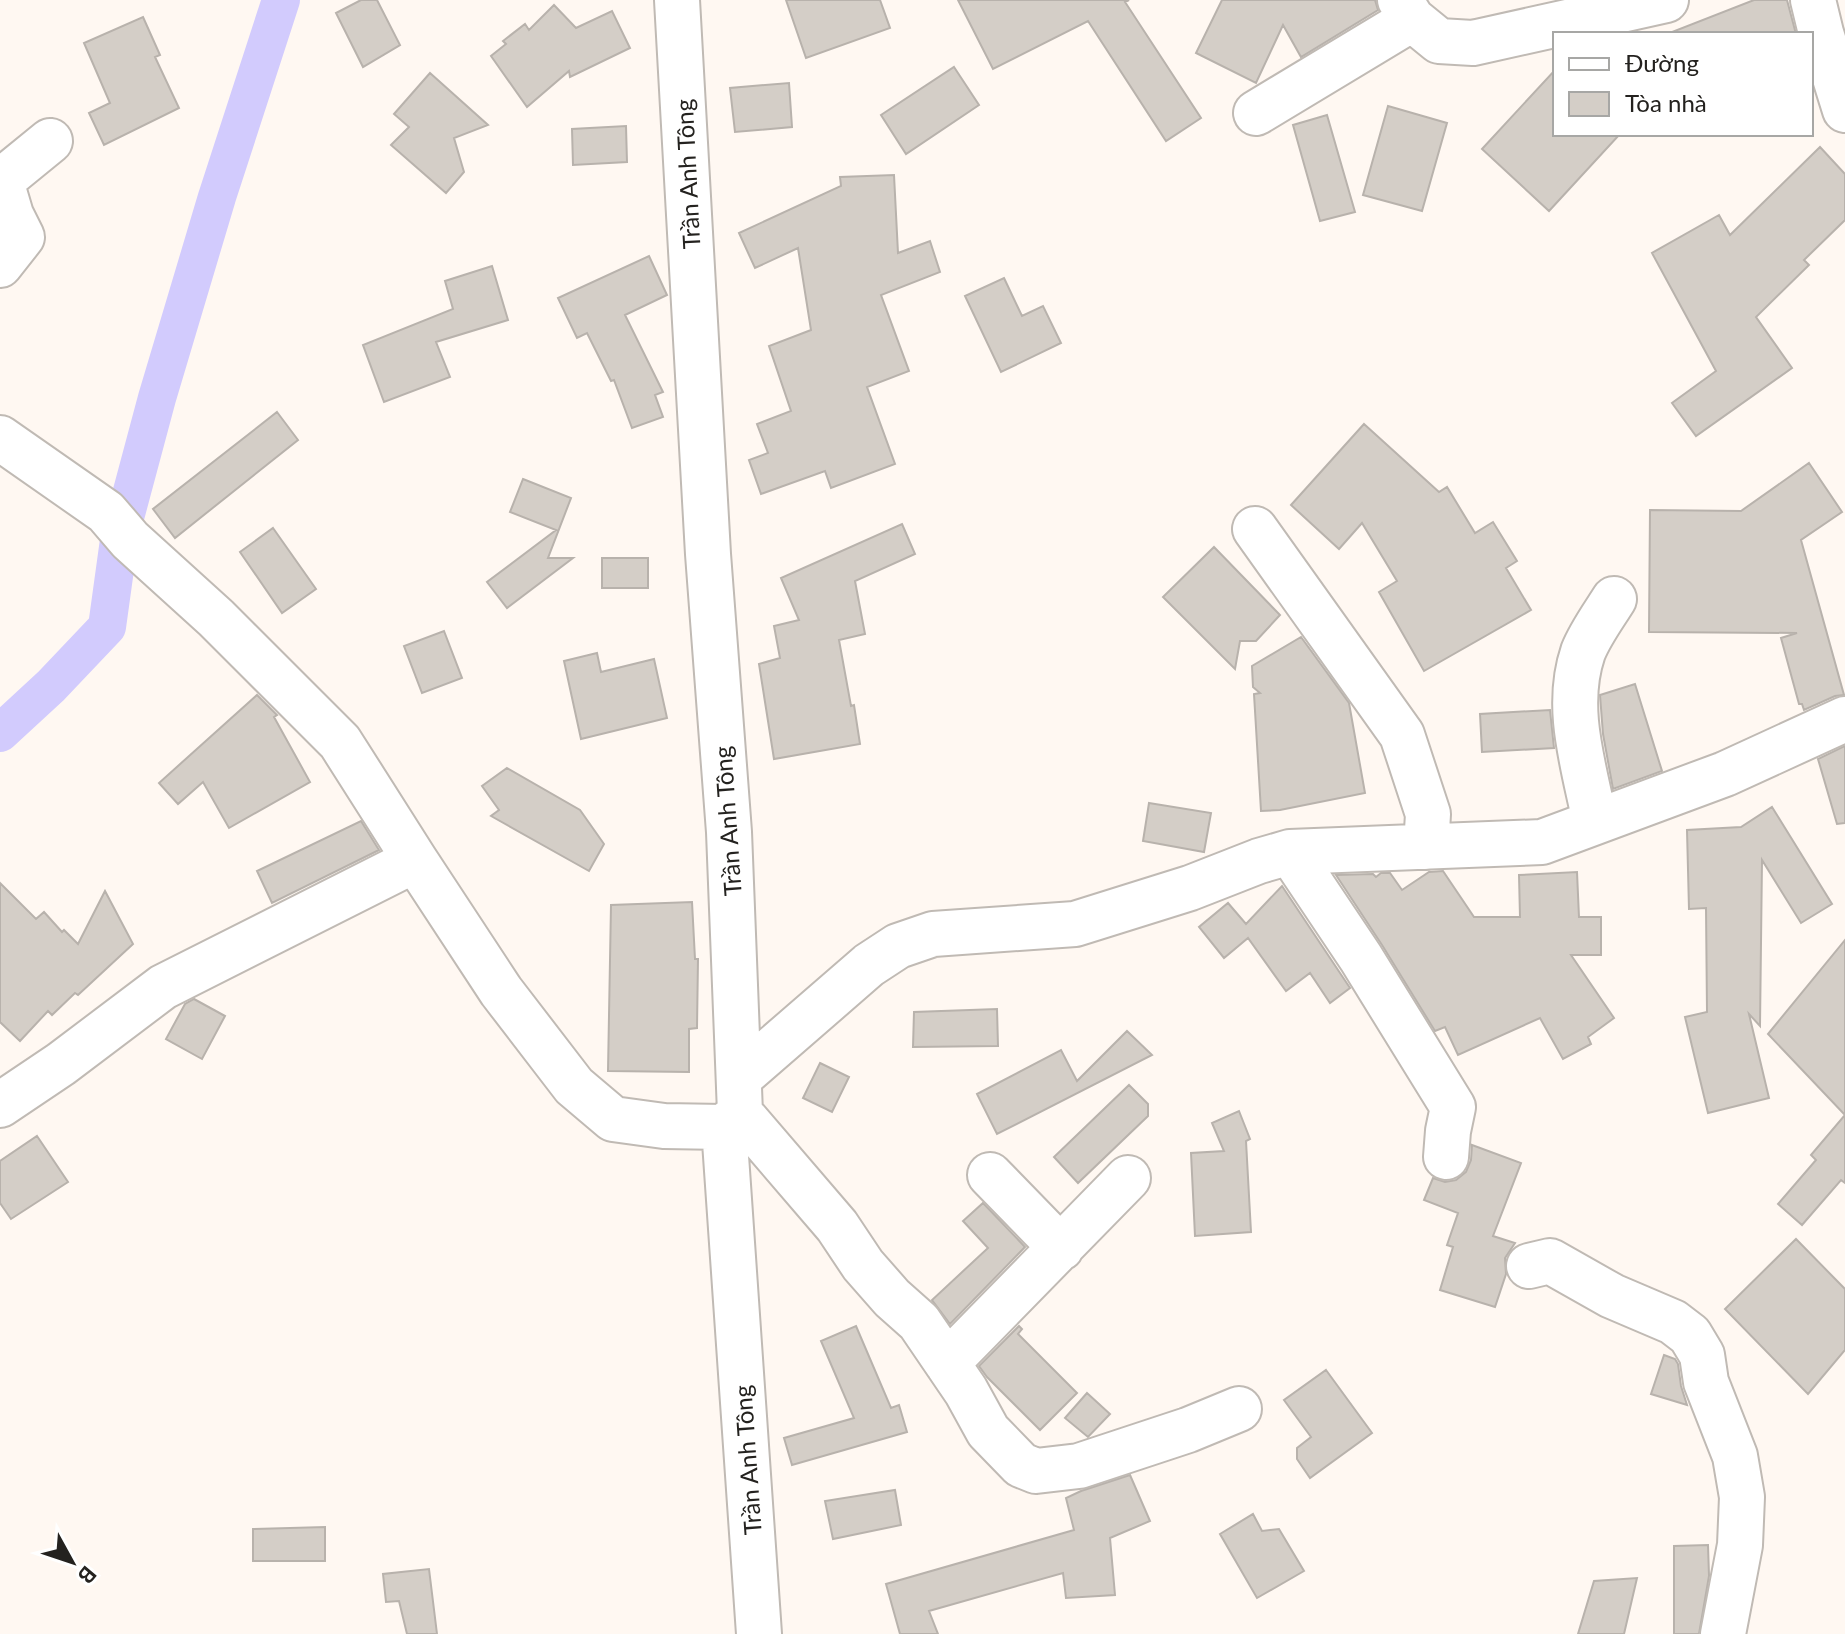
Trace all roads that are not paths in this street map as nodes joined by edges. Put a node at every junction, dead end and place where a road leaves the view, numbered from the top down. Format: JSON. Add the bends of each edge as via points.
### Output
{"nodes":[{"id":1,"x":677,"y":0,"type":"edge"},
{"id":2,"x":1666,"y":0,"type":"edge"},
{"id":3,"x":1813,"y":0,"type":"edge"},
{"id":4,"x":1406,"y":10,"type":"edge"},
{"id":5,"x":1845,"y":110,"type":"edge"},
{"id":6,"x":1256,"y":113,"type":"dead end"},
{"id":7,"x":50,"y":141,"type":"dead end"},
{"id":8,"x":0,"y":265,"type":"edge"},
{"id":9,"x":0,"y":438,"type":"edge"},
{"id":10,"x":1255,"y":529,"type":"dead end"},
{"id":11,"x":1614,"y":599,"type":"dead end"},
{"id":12,"x":1845,"y":719,"type":"edge"},
{"id":13,"x":1595,"y":822,"type":"junction"},
{"id":14,"x":1426,"y":847,"type":"junction"},
{"id":15,"x":1290,"y":852,"type":"junction"},
{"id":16,"x":415,"y":860,"type":"junction"},
{"id":17,"x":0,"y":1105,"type":"edge"},
{"id":18,"x":735,"y":1106,"type":"junction"},
{"id":19,"x":1446,"y":1157,"type":"dead end"},
{"id":20,"x":990,"y":1175,"type":"dead end"},
{"id":21,"x":1128,"y":1178,"type":"dead end"},
{"id":22,"x":1061,"y":1248,"type":"junction"},
{"id":23,"x":1529,"y":1266,"type":"dead end"},
{"id":24,"x":947,"y":1363,"type":"junction"},
{"id":25,"x":1239,"y":1409,"type":"dead end"},
{"id":26,"x":759,"y":1634,"type":"edge"},
{"id":27,"x":1723,"y":1634,"type":"edge"}],
"edges":[{"from":1,"to":18,"type":"street","name":"Trần Anh Tông","via":[[729,832]]},
{"from":2,"to":4,"type":"street","via":[[1473,43],[1439,41]]},
{"from":3,"to":5,"type":"street"},
{"from":4,"to":6,"type":"street"},
{"from":7,"to":8,"type":"street","via":[[1,181],[22,237]]},
{"from":9,"to":16,"type":"street","via":[[118,526],[340,742]]},
{"from":10,"to":14,"type":"street","via":[[1402,735],[1428,814]]},
{"from":11,"to":13,"type":"street","via":[[1584,649],[1576,678],[1575,726]]},
{"from":12,"to":13,"type":"street","via":[[1725,774]]},
{"from":13,"to":14,"type":"street","via":[[1542,842]]},
{"from":14,"to":15,"type":"street"},
{"from":15,"to":18,"type":"street","via":[[1075,924],[933,934],[898,946],[857,974]]},
{"from":15,"to":19,"type":"street","via":[[1453,1107]]},
{"from":16,"to":17,"type":"street","via":[[163,987]]},
{"from":16,"to":18,"type":"street","via":[[501,991],[574,1086],[613,1119],[664,1126]]},
{"from":18,"to":24,"type":"street","via":[[837,1226],[863,1265],[919,1322]]},
{"from":18,"to":26,"type":"street","name":"Trần Anh Tông"},
{"from":20,"to":22,"type":"street"},
{"from":21,"to":22,"type":"street"},
{"from":22,"to":24,"type":"street"},
{"from":23,"to":27,"type":"street","via":[[1550,1261],[1673,1322],[1690,1335],[1702,1355],[1706,1382],[1735,1456],[1742,1497],[1740,1545]]},
{"from":24,"to":25,"type":"street","via":[[988,1431],[1021,1465],[1036,1471],[1079,1466]]}]}
